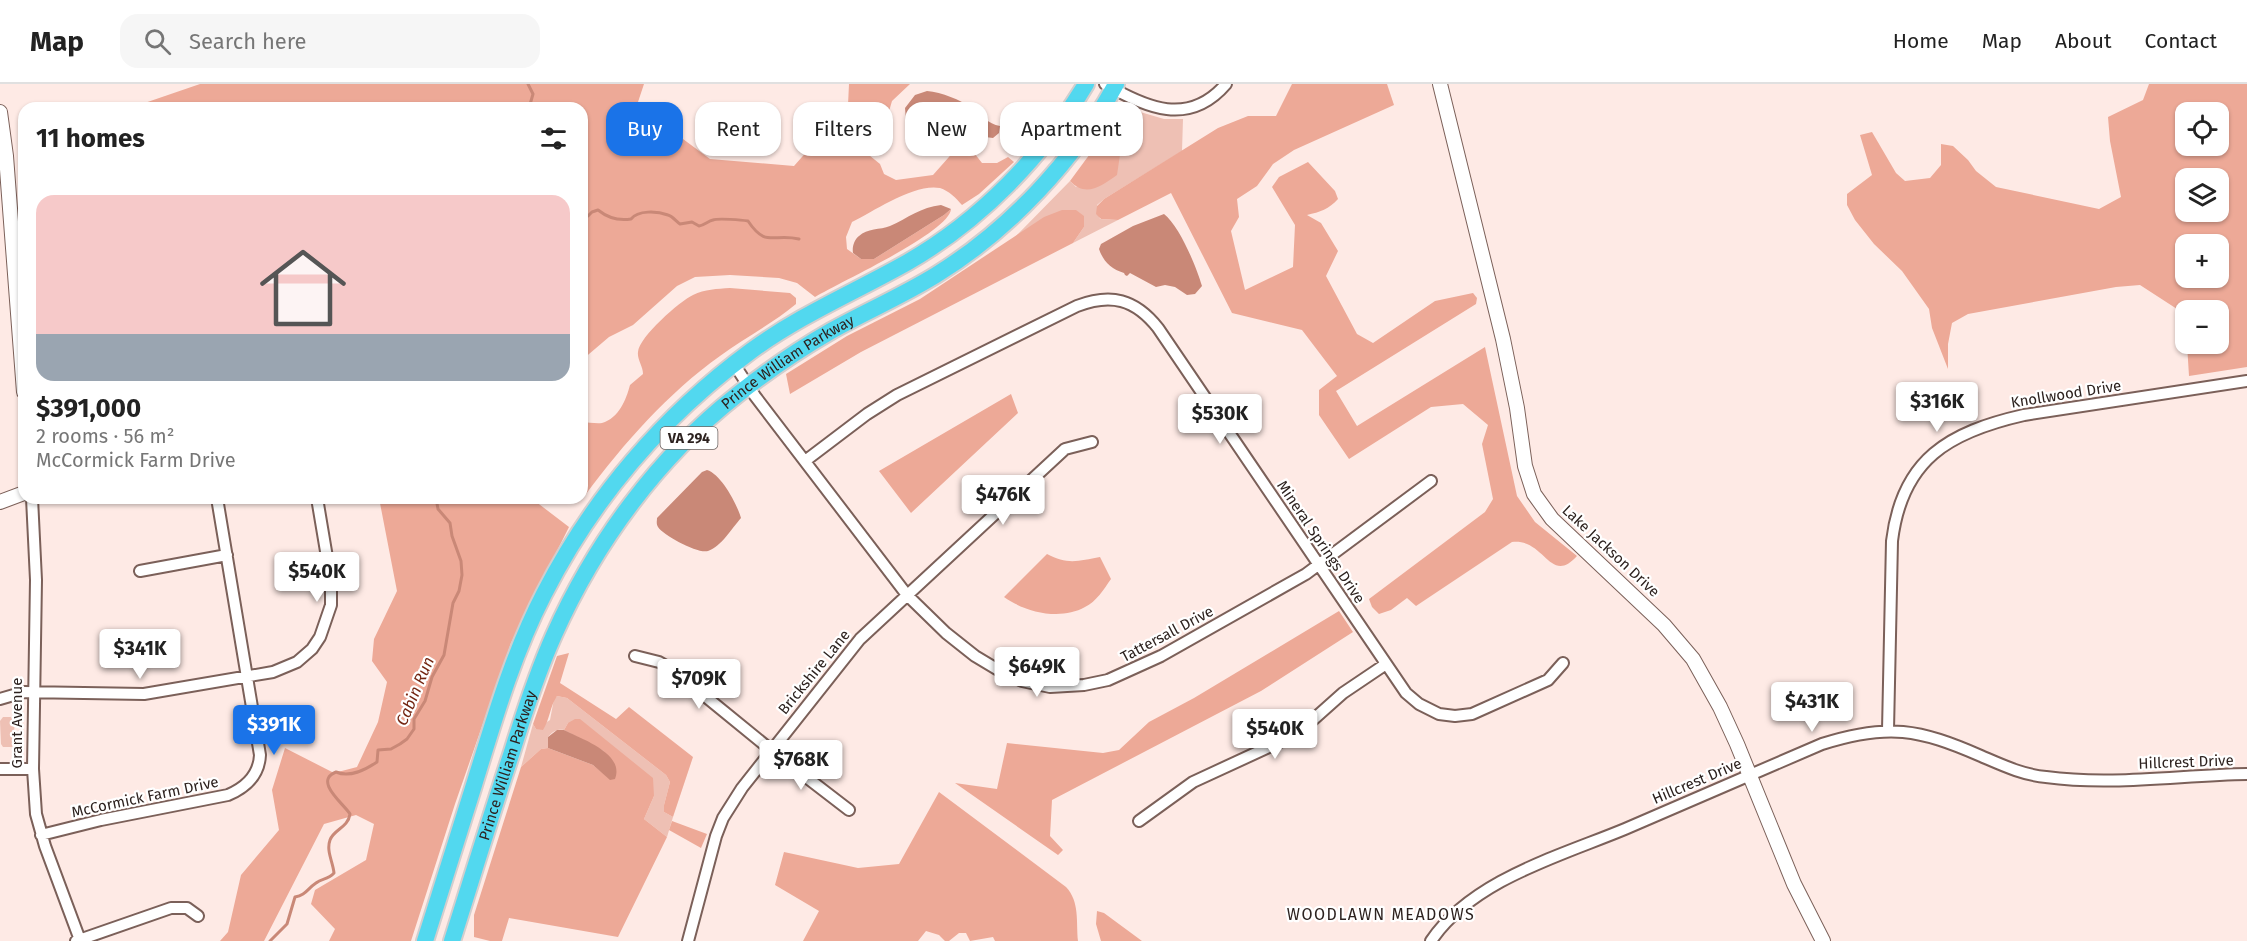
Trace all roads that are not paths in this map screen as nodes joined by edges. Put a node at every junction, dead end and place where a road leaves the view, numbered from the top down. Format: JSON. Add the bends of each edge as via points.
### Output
{"nodes":[{"id":1,"x":1086,"y":84,"type":"edge"},
{"id":2,"x":1226,"y":84,"type":"edge"},
{"id":3,"x":1440,"y":84,"type":"edge"},
{"id":4,"x":1112,"y":86,"type":"edge"},
{"id":5,"x":0,"y":112,"type":"edge"},
{"id":6,"x":18,"y":313,"type":"edge"},
{"id":7,"x":734,"y":364,"type":"junction"},
{"id":8,"x":2247,"y":381,"type":"edge"},
{"id":9,"x":749,"y":386,"type":"junction"},
{"id":10,"x":1092,"y":442,"type":"dead end"},
{"id":11,"x":805,"y":461,"type":"junction"},
{"id":12,"x":1431,"y":481,"type":"dead end"},
{"id":13,"x":18,"y":495,"type":"edge"},
{"id":14,"x":0,"y":502,"type":"edge"},
{"id":15,"x":32,"y":504,"type":"edge"},
{"id":16,"x":219,"y":504,"type":"edge"},
{"id":17,"x":318,"y":504,"type":"edge"},
{"id":18,"x":227,"y":555,"type":"junction"},
{"id":19,"x":1318,"y":565,"type":"junction"},
{"id":20,"x":140,"y":571,"type":"dead end"},
{"id":21,"x":908,"y":595,"type":"junction"},
{"id":22,"x":635,"y":656,"type":"dead end"},
{"id":23,"x":1563,"y":663,"type":"dead end"},
{"id":24,"x":1386,"y":664,"type":"junction"},
{"id":25,"x":247,"y":677,"type":"junction"},
{"id":26,"x":34,"y":692,"type":"junction"},
{"id":27,"x":0,"y":699,"type":"edge"},
{"id":28,"x":1888,"y":730,"type":"junction"},
{"id":29,"x":771,"y":750,"type":"junction"},
{"id":30,"x":0,"y":769,"type":"edge"},
{"id":31,"x":33,"y":769,"type":"junction"},
{"id":32,"x":2247,"y":774,"type":"edge"},
{"id":33,"x":1750,"y":775,"type":"junction"},
{"id":34,"x":849,"y":810,"type":"dead end"},
{"id":35,"x":1139,"y":821,"type":"dead end"},
{"id":36,"x":41,"y":835,"type":"junction"},
{"id":37,"x":198,"y":916,"type":"dead end"},
{"id":38,"x":78,"y":940,"type":"edge"},
{"id":39,"x":425,"y":941,"type":"edge"},
{"id":40,"x":452,"y":941,"type":"edge"},
{"id":41,"x":688,"y":941,"type":"edge"},
{"id":42,"x":1431,"y":941,"type":"edge"},
{"id":43,"x":1823,"y":941,"type":"edge"}],
"edges":[{"from":1,"to":7,"type":"highway","name":"Prince William Parkway","number":"VA 294","via":[[1029,162],[963,224],[911,260],[782,330]]},
{"from":2,"to":4,"type":"street","via":[[1201,103],[1177,109],[1148,106]]},
{"from":3,"to":33,"type":"street","name":"Lake Jackson Drive","via":[[1505,347],[1534,494],[1552,519],[1679,641],[1706,681]]},
{"from":4,"to":9,"type":"highway","name":"Prince William Parkway","number":"VA 294","via":[[1096,118],[1057,170],[986,239],[937,274],[833,330]]},
{"from":5,"to":6,"type":"street"},
{"from":7,"to":9,"type":"street","name":"Tattersall Drive"},
{"from":7,"to":39,"type":"highway","name":"Prince William Parkway","number":"VA 294","via":[[679,411],[633,460],[583,527],[544,594],[495,716]]},
{"from":8,"to":28,"type":"street","name":"Knollwood Drive","via":[[1997,421],[1960,435],[1931,456],[1910,482],[1895,517]]},
{"from":9,"to":11,"type":"street","name":"Tattersall Drive"},
{"from":9,"to":40,"type":"highway","name":"Prince William Parkway","number":"VA 294","via":[[692,435],[642,491],[596,554],[571,598],[535,681]]},
{"from":10,"to":21,"type":"street","name":"Brickshire Lane","via":[[1065,449]]},
{"from":11,"to":19,"type":"street","name":"Mineral Springs Drive","via":[[897,395],[1077,306],[1094,300],[1120,301],[1146,314],[1158,328]]},
{"from":11,"to":21,"type":"street","name":"Tattersall Drive"},
{"from":12,"to":19,"type":"street","name":"Tattersall Drive"},
{"from":13,"to":14,"type":"street"},
{"from":15,"to":26,"type":"street","name":"Grant Avenue","via":[[36,580]]},
{"from":16,"to":18,"type":"street","name":"McCormick Farm Drive"},
{"from":17,"to":25,"type":"street","via":[[331,581],[326,625],[312,649],[297,662]]},
{"from":18,"to":20,"type":"street"},
{"from":18,"to":25,"type":"street","name":"McCormick Farm Drive"},
{"from":19,"to":21,"type":"street","name":"Tattersall Drive","via":[[1161,657],[1108,680],[1084,685],[1050,687],[1000,671],[946,633]]},
{"from":19,"to":24,"type":"street","name":"Mineral Springs Drive"},
{"from":21,"to":29,"type":"street","name":"Brickshire Lane","via":[[860,639]]},
{"from":22,"to":29,"type":"street","via":[[673,670]]},
{"from":23,"to":24,"type":"street","name":"Mineral Springs Drive","via":[[1548,680],[1484,710],[1455,716],[1439,714],[1419,704],[1406,693]]},
{"from":24,"to":35,"type":"street","via":[[1343,693],[1297,734],[1194,782]]},
{"from":25,"to":26,"type":"street","via":[[144,694]]},
{"from":25,"to":36,"type":"street","name":"McCormick Farm Drive","via":[[260,755],[257,771],[244,787],[228,795]]},
{"from":26,"to":27,"type":"street"},
{"from":26,"to":31,"type":"street","name":"Grant Avenue"},
{"from":28,"to":32,"type":"street","name":"Hillcrest Drive","via":[[1939,739],[2029,775],[2045,777],[2091,780]]},
{"from":28,"to":33,"type":"street","name":"Hillcrest Drive","via":[[1830,742]]},
{"from":29,"to":34,"type":"street"},
{"from":29,"to":41,"type":"street","name":"Brickshire Lane","via":[[723,818]]},
{"from":30,"to":31,"type":"street"},
{"from":31,"to":36,"type":"street","name":"Grant Avenue"},
{"from":33,"to":42,"type":"street","name":"Hillcrest Drive","via":[[1498,884],[1459,908]]},
{"from":33,"to":43,"type":"street","name":"Lake Jackson Drive","via":[[1794,884]]},
{"from":36,"to":38,"type":"street","name":"Grant Avenue"},
{"from":37,"to":38,"type":"street","via":[[187,908],[171,908]]}]}
